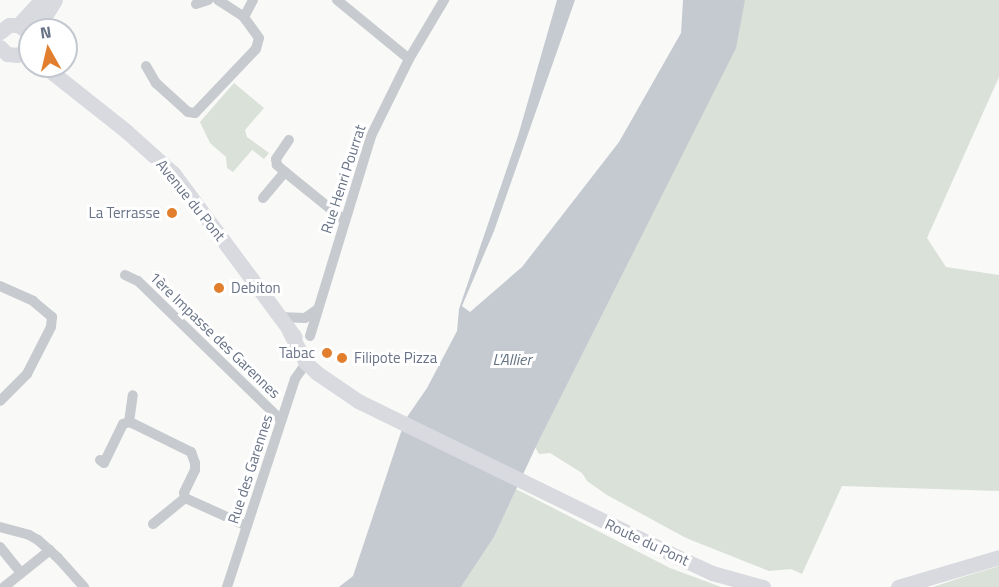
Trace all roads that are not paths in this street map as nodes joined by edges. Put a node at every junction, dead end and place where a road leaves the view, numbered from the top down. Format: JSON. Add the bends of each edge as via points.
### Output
{"nodes":[{"id":1,"x":41,"y":0,"type":"edge"},
{"id":2,"x":55,"y":0,"type":"edge"},
{"id":3,"x":208,"y":0,"type":"edge"},
{"id":4,"x":218,"y":0,"type":"edge"},
{"id":5,"x":253,"y":0,"type":"edge"},
{"id":6,"x":337,"y":0,"type":"edge"},
{"id":7,"x":444,"y":0,"type":"edge"},
{"id":8,"x":196,"y":4,"type":"dead end"},
{"id":9,"x":244,"y":17,"type":"junction"},
{"id":10,"x":33,"y":18,"type":"edge"},
{"id":11,"x":44,"y":18,"type":"edge"},
{"id":12,"x":18,"y":28,"type":"edge"},
{"id":13,"x":0,"y":31,"type":"edge"},
{"id":14,"x":11,"y":51,"type":"edge"},
{"id":15,"x":409,"y":59,"type":"junction"},
{"id":16,"x":146,"y":66,"type":"dead end"},
{"id":17,"x":0,"y":68,"type":"edge"},
{"id":18,"x":59,"y":78,"type":"edge"},
{"id":19,"x":289,"y":140,"type":"dead end"},
{"id":20,"x":285,"y":171,"type":"junction"},
{"id":21,"x":263,"y":198,"type":"dead end"},
{"id":22,"x":344,"y":220,"type":"junction"},
{"id":23,"x":125,"y":275,"type":"dead end"},
{"id":24,"x":0,"y":285,"type":"edge"},
{"id":25,"x":318,"y":309,"type":"junction"},
{"id":26,"x":278,"y":316,"type":"junction"},
{"id":27,"x":289,"y":331,"type":"junction"},
{"id":28,"x":310,"y":336,"type":"dead end"},
{"id":29,"x":306,"y":363,"type":"junction"},
{"id":30,"x":133,"y":394,"type":"dead end"},
{"id":31,"x":0,"y":401,"type":"edge"},
{"id":32,"x":358,"y":401,"type":"junction"},
{"id":33,"x":281,"y":420,"type":"junction"},
{"id":34,"x":129,"y":422,"type":"junction"},
{"id":35,"x":100,"y":460,"type":"dead end"},
{"id":36,"x":185,"y":498,"type":"junction"},
{"id":37,"x":153,"y":524,"type":"dead end"},
{"id":38,"x":248,"y":526,"type":"junction"},
{"id":39,"x":0,"y":527,"type":"edge"},
{"id":40,"x":0,"y":547,"type":"edge"},
{"id":41,"x":50,"y":550,"type":"junction"},
{"id":42,"x":999,"y":557,"type":"edge"},
{"id":43,"x":21,"y":573,"type":"junction"},
{"id":44,"x":4,"y":587,"type":"edge"},
{"id":45,"x":84,"y":587,"type":"edge"},
{"id":46,"x":227,"y":587,"type":"edge"},
{"id":47,"x":763,"y":587,"type":"edge"},
{"id":48,"x":897,"y":587,"type":"edge"}],
"edges":[{"from":1,"to":10,"type":"main road"},
{"from":2,"to":11,"type":"main road"},
{"from":3,"to":8,"type":"street"},
{"from":4,"to":9,"type":"street"},
{"from":5,"to":9,"type":"street"},
{"from":6,"to":15,"type":"street"},
{"from":7,"to":15,"type":"street","name":"Rue Henri Pourrat"},
{"from":9,"to":16,"type":"street","via":[[259,38],[256,49],[195,113],[188,112],[156,83]]},
{"from":12,"to":13,"type":"main road","via":[[9,25]]},
{"from":14,"to":17,"type":"main road"},
{"from":15,"to":22,"type":"street","name":"Rue Henri Pourrat","via":[[371,136]]},
{"from":18,"to":26,"type":"main road","name":"Avenue du Pont","via":[[173,173]]},
{"from":19,"to":20,"type":"street","via":[[276,159]]},
{"from":20,"to":21,"type":"street"},
{"from":20,"to":22,"type":"street"},
{"from":22,"to":25,"type":"street","name":"Rue Henri Pourrat"},
{"from":23,"to":33,"type":"street","name":"1ère Impasse des Garennes","via":[[138,281]]},
{"from":24,"to":31,"type":"street","via":[[33,301],[52,317],[51,327],[27,374]]},
{"from":25,"to":26,"type":"street","via":[[305,318]]},
{"from":25,"to":28,"type":"street","name":"Rue Henri Pourrat"},
{"from":26,"to":27,"type":"main road","name":"Avenue du Pont"},
{"from":27,"to":29,"type":"main road","name":"Avenue du Pont"},
{"from":27,"to":32,"type":"main road","name":"Avenue du Pont","via":[[336,384]]},
{"from":29,"to":32,"type":"main road","name":"Avenue du Pont"},
{"from":29,"to":33,"type":"street","name":"Rue des Garennes","via":[[295,379]]},
{"from":30,"to":34,"type":"street"},
{"from":32,"to":47,"type":"main road","name":"Route du Pont","via":[[712,573]]},
{"from":33,"to":38,"type":"street","name":"Rue des Garennes"},
{"from":34,"to":35,"type":"street","via":[[123,424],[104,463]]},
{"from":34,"to":36,"type":"street","via":[[191,452],[195,470]]},
{"from":36,"to":37,"type":"street"},
{"from":36,"to":38,"type":"street"},
{"from":38,"to":46,"type":"street","name":"Rue des Garennes"},
{"from":39,"to":41,"type":"street","via":[[29,535]]},
{"from":40,"to":43,"type":"street"},
{"from":41,"to":43,"type":"street"},
{"from":41,"to":45,"type":"street"},
{"from":42,"to":48,"type":"main road"},
{"from":43,"to":44,"type":"street"}]}
